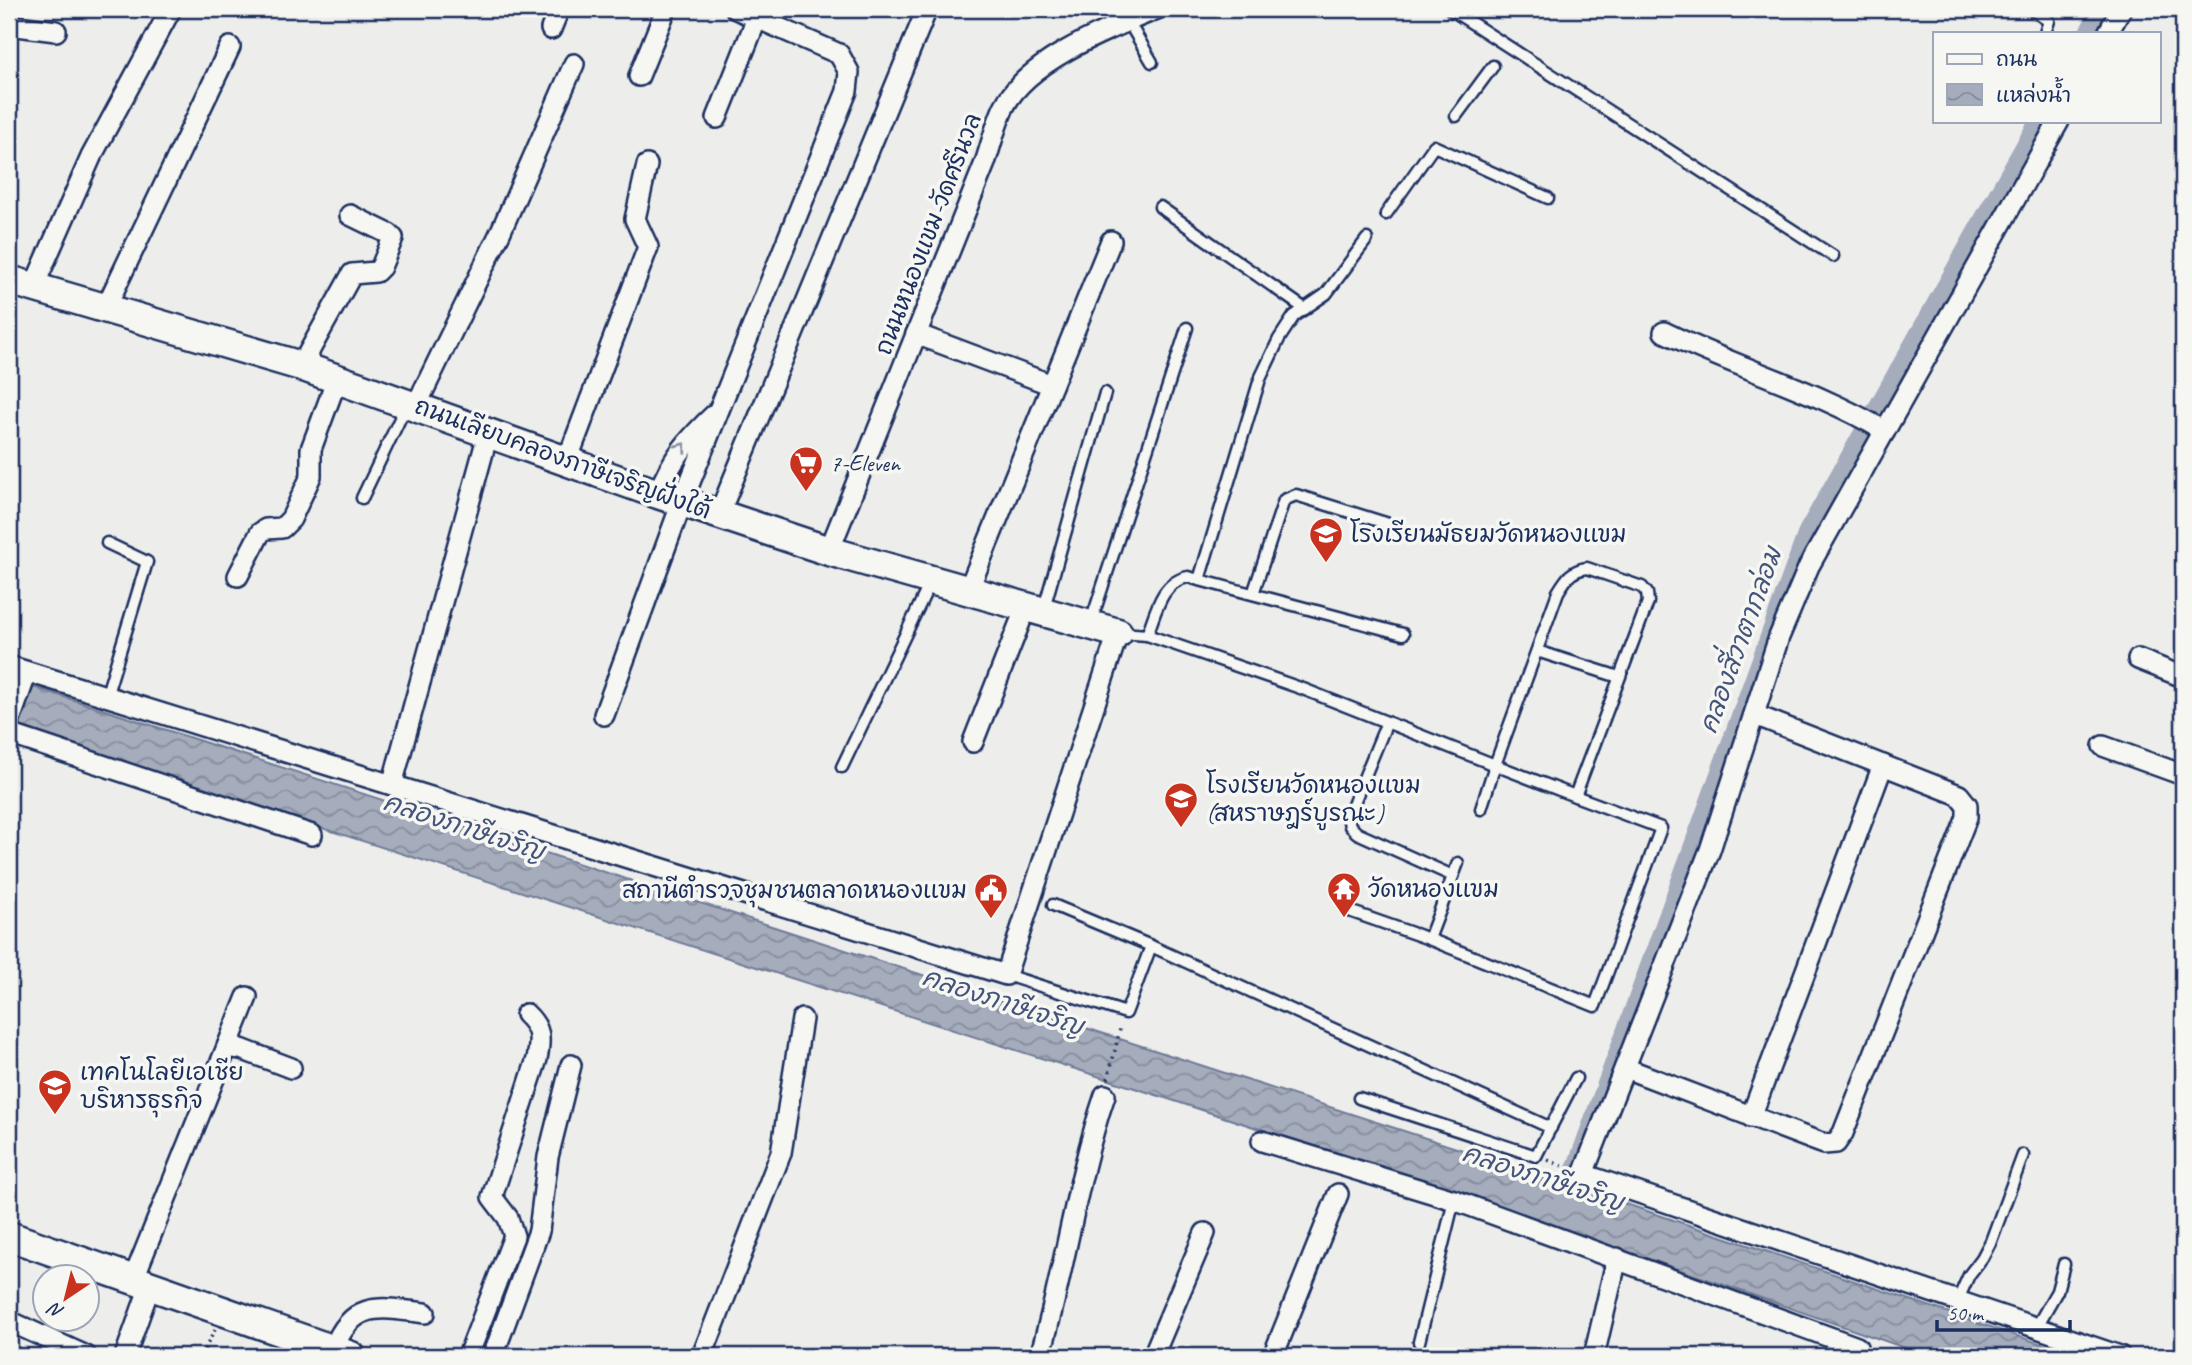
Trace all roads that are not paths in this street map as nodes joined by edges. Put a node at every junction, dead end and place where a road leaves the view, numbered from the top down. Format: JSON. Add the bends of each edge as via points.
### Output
{"nodes":[{"id":1,"x":171,"y":9,"type":"edge"},
{"id":2,"x":559,"y":9,"type":"edge"},
{"id":3,"x":666,"y":9,"type":"edge"},
{"id":4,"x":736,"y":9,"type":"edge"},
{"id":5,"x":927,"y":9,"type":"edge"},
{"id":6,"x":1157,"y":9,"type":"edge"},
{"id":7,"x":1450,"y":9,"type":"edge"},
{"id":8,"x":2031,"y":9,"type":"edge"},
{"id":9,"x":2121,"y":9,"type":"edge"},
{"id":10,"x":757,"y":18,"type":"junction"},
{"id":11,"x":1128,"y":22,"type":"junction"},
{"id":12,"x":9,"y":25,"type":"edge"},
{"id":13,"x":551,"y":29,"type":"dead end"},
{"id":14,"x":56,"y":31,"type":"dead end"},
{"id":15,"x":2045,"y":32,"type":"edge"},
{"id":16,"x":2109,"y":32,"type":"edge"},
{"id":17,"x":230,"y":47,"type":"dead end"},
{"id":18,"x":1152,"y":62,"type":"dead end"},
{"id":19,"x":574,"y":64,"type":"dead end"},
{"id":20,"x":1493,"y":65,"type":"dead end"},
{"id":21,"x":639,"y":76,"type":"dead end"},
{"id":22,"x":1456,"y":116,"type":"dead end"},
{"id":23,"x":717,"y":118,"type":"dead end"},
{"id":24,"x":2058,"y":122,"type":"edge"},
{"id":25,"x":647,"y":165,"type":"dead end"},
{"id":26,"x":1548,"y":198,"type":"dead end"},
{"id":27,"x":1160,"y":207,"type":"dead end"},
{"id":28,"x":1386,"y":214,"type":"dead end"},
{"id":29,"x":350,"y":215,"type":"dead end"},
{"id":30,"x":1367,"y":239,"type":"dead end"},
{"id":31,"x":1111,"y":241,"type":"dead end"},
{"id":32,"x":1833,"y":256,"type":"dead end"},
{"id":33,"x":16,"y":283,"type":"edge"},
{"id":34,"x":106,"y":307,"type":"junction"},
{"id":35,"x":1305,"y":309,"type":"junction"},
{"id":36,"x":1187,"y":328,"type":"dead end"},
{"id":37,"x":1664,"y":332,"type":"dead end"},
{"id":38,"x":916,"y":334,"type":"junction"},
{"id":39,"x":301,"y":366,"type":"junction"},
{"id":40,"x":337,"y":379,"type":"junction"},
{"id":41,"x":1052,"y":385,"type":"junction"},
{"id":42,"x":1105,"y":393,"type":"dead end"},
{"id":43,"x":412,"y":404,"type":"junction"},
{"id":44,"x":1877,"y":427,"type":"junction"},
{"id":45,"x":488,"y":434,"type":"junction"},
{"id":46,"x":567,"y":461,"type":"junction"},
{"id":47,"x":362,"y":498,"type":"dead end"},
{"id":48,"x":670,"y":498,"type":"junction"},
{"id":49,"x":719,"y":514,"type":"junction"},
{"id":50,"x":1395,"y":526,"type":"dead end"},
{"id":51,"x":107,"y":543,"type":"dead end"},
{"id":52,"x":829,"y":551,"type":"junction"},
{"id":53,"x":238,"y":576,"type":"dead end"},
{"id":54,"x":932,"y":580,"type":"junction"},
{"id":55,"x":1199,"y":580,"type":"junction"},
{"id":56,"x":968,"y":591,"type":"junction"},
{"id":57,"x":1253,"y":594,"type":"junction"},
{"id":58,"x":1034,"y":610,"type":"junction"},
{"id":59,"x":1090,"y":625,"type":"junction"},
{"id":60,"x":1118,"y":633,"type":"junction"},
{"id":61,"x":1147,"y":635,"type":"junction"},
{"id":62,"x":1403,"y":635,"type":"dead end"},
{"id":63,"x":1537,"y":651,"type":"junction"},
{"id":64,"x":2138,"y":659,"type":"dead end"},
{"id":65,"x":20,"y":673,"type":"edge"},
{"id":66,"x":1619,"y":677,"type":"junction"},
{"id":67,"x":2183,"y":677,"type":"edge"},
{"id":68,"x":106,"y":697,"type":"junction"},
{"id":69,"x":604,"y":715,"type":"dead end"},
{"id":70,"x":1755,"y":715,"type":"junction"},
{"id":71,"x":1387,"y":722,"type":"junction"},
{"id":72,"x":9,"y":723,"type":"edge"},
{"id":73,"x":9,"y":734,"type":"edge"},
{"id":74,"x":973,"y":742,"type":"dead end"},
{"id":75,"x":2103,"y":746,"type":"dead end"},
{"id":76,"x":1495,"y":765,"type":"junction"},
{"id":77,"x":1883,"y":765,"type":"junction"},
{"id":78,"x":842,"y":767,"type":"dead end"},
{"id":79,"x":2183,"y":775,"type":"edge"},
{"id":80,"x":392,"y":785,"type":"junction"},
{"id":81,"x":1575,"y":796,"type":"junction"},
{"id":82,"x":1481,"y":809,"type":"dead end"},
{"id":83,"x":312,"y":835,"type":"dead end"},
{"id":84,"x":1458,"y":863,"type":"dead end"},
{"id":85,"x":1453,"y":876,"type":"junction"},
{"id":86,"x":1053,"y":905,"type":"dead end"},
{"id":87,"x":1352,"y":912,"type":"dead end"},
{"id":88,"x":1429,"y":939,"type":"junction"},
{"id":89,"x":1151,"y":946,"type":"junction"},
{"id":90,"x":1006,"y":975,"type":"junction"},
{"id":91,"x":247,"y":997,"type":"dead end"},
{"id":92,"x":526,"y":1014,"type":"dead end"},
{"id":93,"x":802,"y":1019,"type":"dead end"},
{"id":94,"x":227,"y":1047,"type":"junction"},
{"id":95,"x":571,"y":1065,"type":"dead end"},
{"id":96,"x":291,"y":1068,"type":"dead end"},
{"id":97,"x":1625,"y":1068,"type":"junction"},
{"id":98,"x":1576,"y":1078,"type":"dead end"},
{"id":99,"x":1105,"y":1095,"type":"road end"},
{"id":100,"x":1359,"y":1098,"type":"dead end"},
{"id":101,"x":1751,"y":1117,"type":"junction"},
{"id":102,"x":1551,"y":1128,"type":"junction"},
{"id":103,"x":1262,"y":1141,"type":"dead end"},
{"id":104,"x":2022,"y":1154,"type":"dead end"},
{"id":105,"x":1338,"y":1194,"type":"dead end"},
{"id":106,"x":1454,"y":1200,"type":"junction"},
{"id":107,"x":1205,"y":1233,"type":"dead end"},
{"id":108,"x":9,"y":1236,"type":"edge"},
{"id":109,"x":1617,"y":1258,"type":"junction"},
{"id":110,"x":2064,"y":1264,"type":"dead end"},
{"id":111,"x":141,"y":1283,"type":"junction"},
{"id":112,"x":1957,"y":1302,"type":"junction"},
{"id":113,"x":425,"y":1313,"type":"dead end"},
{"id":114,"x":9,"y":1321,"type":"edge"},
{"id":115,"x":2036,"y":1328,"type":"junction"},
{"id":116,"x":1419,"y":1342,"type":"dead end"},
{"id":117,"x":1857,"y":1347,"type":"dead end"},
{"id":118,"x":342,"y":1353,"type":"edge"},
{"id":119,"x":86,"y":1356,"type":"edge"},
{"id":120,"x":125,"y":1356,"type":"edge"},
{"id":121,"x":468,"y":1356,"type":"edge"},
{"id":122,"x":493,"y":1356,"type":"edge"},
{"id":123,"x":702,"y":1356,"type":"edge"},
{"id":124,"x":1040,"y":1356,"type":"edge"},
{"id":125,"x":1153,"y":1356,"type":"edge"},
{"id":126,"x":1273,"y":1356,"type":"edge"},
{"id":127,"x":1594,"y":1356,"type":"edge"},
{"id":128,"x":2120,"y":1356,"type":"edge"}],
"edges":[{"from":1,"to":33,"type":"street"},
{"from":2,"to":13,"type":"street"},
{"from":3,"to":21,"type":"street"},
{"from":4,"to":10,"type":"street"},
{"from":5,"to":49,"type":"street"},
{"from":6,"to":11,"type":"street","name":"ถนนหนองแขม-วัดศรีนวล"},
{"from":7,"to":32,"type":"lane"},
{"from":8,"to":15,"type":"lane","via":[[2049,21]]},
{"from":9,"to":16,"type":"street"},
{"from":10,"to":23,"type":"street"},
{"from":10,"to":48,"type":"street","via":[[839,54],[849,72],[846,91],[720,410]]},
{"from":11,"to":18,"type":"lane"},
{"from":11,"to":38,"type":"street","name":"ถนนหนองแขม-วัดศรีนวล","via":[[1060,55],[1029,76],[1005,105]]},
{"from":12,"to":14,"type":"street"},
{"from":17,"to":34,"type":"street"},
{"from":19,"to":43,"type":"street","via":[[501,232]]},
{"from":20,"to":22,"type":"lane"},
{"from":24,"to":44,"type":"street"},
{"from":25,"to":46,"type":"street","via":[[635,219],[648,247]]},
{"from":26,"to":28,"type":"lane","via":[[1437,142]]},
{"from":27,"to":35,"type":"lane"},
{"from":29,"to":39,"type":"street","via":[[389,234],[391,244],[376,271],[352,274]]},
{"from":30,"to":35,"type":"lane","via":[[1326,294]]},
{"from":31,"to":41,"type":"street"},
{"from":33,"to":34,"type":"street","name":"ถนนเลียบคลองภาษีเจริญฝั่งใต้"},
{"from":34,"to":39,"type":"street","name":"ถนนเลียบคลองภาษีเจริญฝั่งใต้"},
{"from":35,"to":55,"type":"lane","via":[[1294,316],[1279,339],[1261,379]]},
{"from":36,"to":59,"type":"lane"},
{"from":37,"to":44,"type":"street","via":[[1814,398],[1838,404]]},
{"from":38,"to":41,"type":"street"},
{"from":38,"to":52,"type":"street","name":"ถนนหนองแขม-วัดศรีนวล"},
{"from":39,"to":40,"type":"street","name":"ถนนเลียบคลองภาษีเจริญฝั่งใต้"},
{"from":40,"to":43,"type":"street","name":"ถนนเลียบคลองภาษีเจริญฝั่งใต้"},
{"from":40,"to":53,"type":"street","via":[[311,449],[311,477],[291,519],[282,528],[260,533]]},
{"from":41,"to":56,"type":"street"},
{"from":42,"to":58,"type":"lane"},
{"from":43,"to":45,"type":"street","name":"ถนนเลียบคลองภาษีเจริญฝั่งใต้"},
{"from":43,"to":47,"type":"lane"},
{"from":44,"to":70,"type":"street","via":[[1779,636]]},
{"from":45,"to":46,"type":"street","name":"ถนนเลียบคลองภาษีเจริญฝั่งใต้"},
{"from":45,"to":80,"type":"street"},
{"from":46,"to":48,"type":"street","name":"ถนนเลียบคลองภาษีเจริญฝั่งใต้"},
{"from":48,"to":49,"type":"street","name":"ถนนเลียบคลองภาษีเจริญฝั่งใต้"},
{"from":48,"to":69,"type":"street"},
{"from":49,"to":52,"type":"street","name":"ถนนเลียบคลองภาษีเจริญฝั่งใต้"},
{"from":50,"to":57,"type":"lane","via":[[1296,495],[1284,500]]},
{"from":51,"to":68,"type":"lane","via":[[147,562]]},
{"from":52,"to":54,"type":"street","name":"ถนนเลียบคลองภาษีเจริญฝั่งใต้"},
{"from":54,"to":56,"type":"street","name":"ถนนเลียบคลองภาษีเจริญฝั่งใต้"},
{"from":54,"to":78,"type":"lane"},
{"from":55,"to":57,"type":"lane"},
{"from":55,"to":61,"type":"lane","via":[[1174,579]]},
{"from":56,"to":58,"type":"street","name":"ถนนเลียบคลองภาษีเจริญฝั่งใต้"},
{"from":57,"to":62,"type":"lane"},
{"from":58,"to":59,"type":"street","name":"ถนนเลียบคลองภาษีเจริญฝั่งใต้"},
{"from":58,"to":74,"type":"street"},
{"from":59,"to":60,"type":"street","name":"ถนนเลียบคลองภาษีเจริญฝั่งใต้"},
{"from":60,"to":61,"type":"lane"},
{"from":60,"to":90,"type":"street"},
{"from":61,"to":71,"type":"lane"},
{"from":63,"to":66,"type":"lane"},
{"from":63,"to":66,"type":"lane","via":[[1558,592],[1568,576],[1587,568],[1642,587],[1647,593],[1648,602]]},
{"from":63,"to":76,"type":"lane"},
{"from":64,"to":67,"type":"street"},
{"from":65,"to":68,"type":"street"},
{"from":65,"to":72,"type":"street"},
{"from":66,"to":81,"type":"lane"},
{"from":68,"to":80,"type":"street"},
{"from":70,"to":77,"type":"street"},
{"from":70,"to":97,"type":"street","via":[[1710,850]]},
{"from":71,"to":76,"type":"lane"},
{"from":71,"to":85,"type":"lane","via":[[1348,817],[1350,826]]},
{"from":73,"to":83,"type":"street"},
{"from":75,"to":79,"type":"street"},
{"from":76,"to":81,"type":"lane"},
{"from":76,"to":82,"type":"lane"},
{"from":77,"to":101,"type":"street"},
{"from":77,"to":101,"type":"street","via":[[1959,795],[1967,805],[1967,817],[1836,1143],[1824,1144]]},
{"from":80,"to":90,"type":"street"},
{"from":81,"to":88,"type":"lane","via":[[1661,828],[1595,1006]]},
{"from":84,"to":85,"type":"lane"},
{"from":85,"to":88,"type":"lane"},
{"from":86,"to":89,"type":"lane"},
{"from":87,"to":88,"type":"lane"},
{"from":89,"to":90,"type":"lane","via":[[1126,1013]]},
{"from":89,"to":102,"type":"lane"},
{"from":91,"to":94,"type":"street"},
{"from":92,"to":121,"type":"street","via":[[537,1024],[541,1037],[537,1059],[492,1197],[508,1218],[514,1236]]},
{"from":93,"to":123,"type":"street","via":[[781,1153]]},
{"from":94,"to":96,"type":"street"},
{"from":94,"to":111,"type":"street"},
{"from":95,"to":122,"type":"street","via":[[548,1157],[539,1231]]},
{"from":97,"to":101,"type":"street"},
{"from":97,"to":112,"type":"street","via":[[1583,1174]]},
{"from":98,"to":102,"type":"lane"},
{"from":99,"to":124,"type":"street","via":[[1087,1147],[1059,1291]]},
{"from":100,"to":102,"type":"lane","via":[[1536,1156]]},
{"from":103,"to":106,"type":"street"},
{"from":104,"to":112,"type":"lane","via":[[1991,1241]]},
{"from":105,"to":126,"type":"street"},
{"from":106,"to":109,"type":"street"},
{"from":106,"to":116,"type":"lane"},
{"from":107,"to":125,"type":"street"},
{"from":108,"to":111,"type":"street"},
{"from":109,"to":117,"type":"street"},
{"from":109,"to":127,"type":"street"},
{"from":110,"to":115,"type":"lane","via":[[2057,1291]]},
{"from":111,"to":118,"type":"street"},
{"from":111,"to":120,"type":"street"},
{"from":112,"to":115,"type":"street"},
{"from":113,"to":118,"type":"street","via":[[384,1308],[352,1317],[341,1328]]},
{"from":114,"to":119,"type":"street"},
{"from":115,"to":128,"type":"street"}]}
